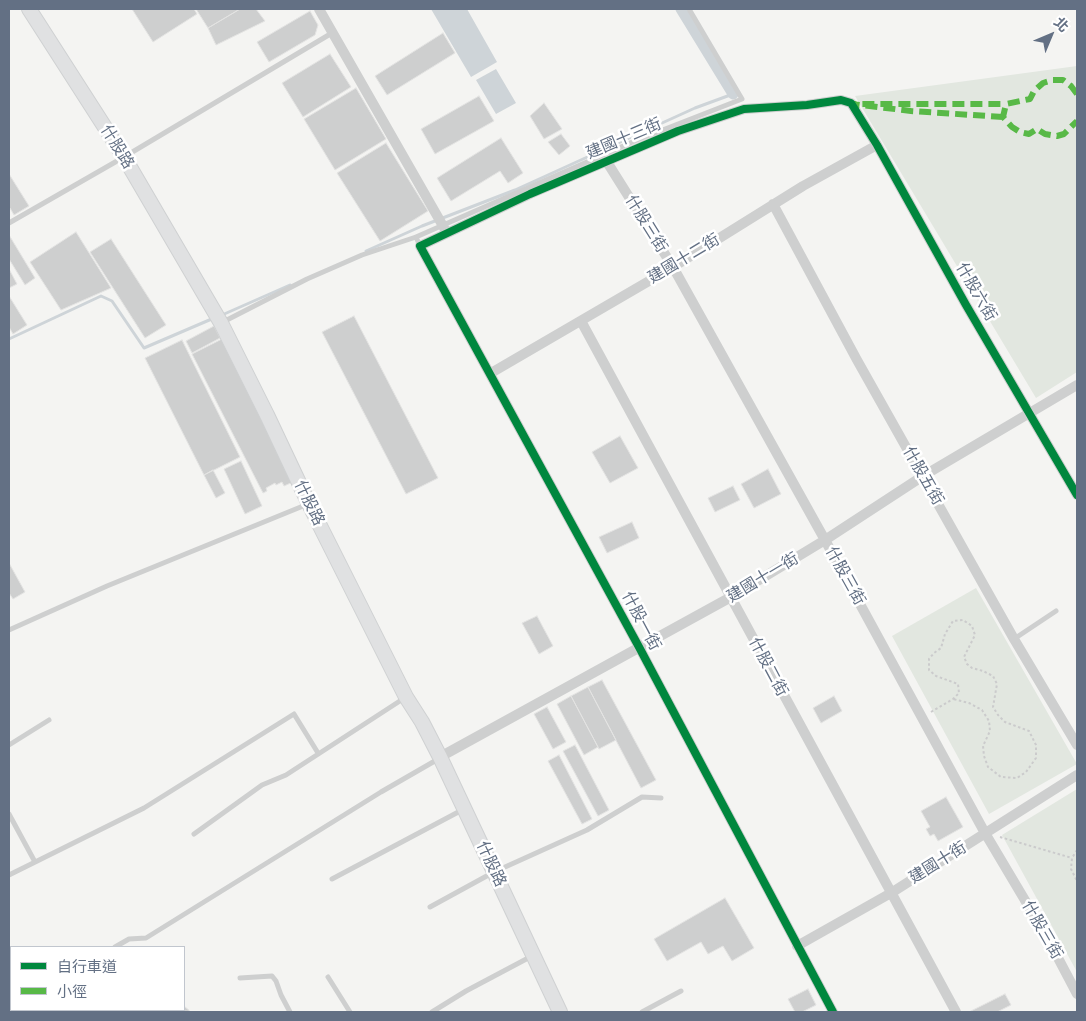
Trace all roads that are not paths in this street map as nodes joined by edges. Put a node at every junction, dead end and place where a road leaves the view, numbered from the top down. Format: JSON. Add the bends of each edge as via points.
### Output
{"nodes":[{"id":1,"x":29,"y":9,"type":"edge"},
{"id":2,"x":319,"y":9,"type":"edge"},
{"id":3,"x":688,"y":9,"type":"edge"},
{"id":4,"x":333,"y":32,"type":"junction"},
{"id":5,"x":851,"y":103,"type":"joint"},
{"id":6,"x":877,"y":145,"type":"junction"},
{"id":7,"x":124,"y":157,"type":"junction"},
{"id":8,"x":607,"y":162,"type":"junction"},
{"id":9,"x":773,"y":204,"type":"junction"},
{"id":10,"x":9,"y":223,"type":"edge"},
{"id":11,"x":444,"y":229,"type":"junction"},
{"id":12,"x":418,"y":241,"type":"junction"},
{"id":13,"x":673,"y":267,"type":"junction"},
{"id":14,"x":580,"y":321,"type":"junction"},
{"id":15,"x":221,"y":323,"type":"junction"},
{"id":16,"x":491,"y":373,"type":"junction"},
{"id":17,"x":1077,"y":385,"type":"edge"},
{"id":18,"x":1030,"y":413,"type":"junction"},
{"id":19,"x":924,"y":476,"type":"junction"},
{"id":20,"x":1077,"y":495,"type":"edge"},
{"id":21,"x":309,"y":504,"type":"junction"},
{"id":22,"x":826,"y":540,"type":"junction"},
{"id":23,"x":731,"y":597,"type":"junction"},
{"id":24,"x":1056,"y":611,"type":"dead end"},
{"id":25,"x":9,"y":630,"type":"edge"},
{"id":26,"x":1014,"y":639,"type":"junction"},
{"id":27,"x":639,"y":647,"type":"junction"},
{"id":28,"x":406,"y":697,"type":"junction"},
{"id":29,"x":49,"y":720,"type":"dead end"},
{"id":30,"x":9,"y":745,"type":"edge"},
{"id":31,"x":1077,"y":745,"type":"edge"},
{"id":32,"x":318,"y":753,"type":"junction"},
{"id":33,"x":440,"y":757,"type":"junction"},
{"id":34,"x":1077,"y":775,"type":"edge"},
{"id":35,"x":661,"y":798,"type":"dead end"},
{"id":36,"x":465,"y":809,"type":"junction"},
{"id":37,"x":9,"y":814,"type":"edge"},
{"id":38,"x":985,"y":833,"type":"junction"},
{"id":39,"x":194,"y":834,"type":"dead end"},
{"id":40,"x":35,"y":862,"type":"junction"},
{"id":41,"x":494,"y":872,"type":"junction"},
{"id":42,"x":9,"y":875,"type":"edge"},
{"id":43,"x":332,"y":879,"type":"dead end"},
{"id":44,"x":891,"y":892,"type":"junction"},
{"id":45,"x":430,"y":907,"type":"dead end"},
{"id":46,"x":117,"y":946,"type":"edge"},
{"id":47,"x":797,"y":946,"type":"junction"},
{"id":48,"x":533,"y":955,"type":"junction"},
{"id":49,"x":328,"y":977,"type":"dead end"},
{"id":50,"x":240,"y":978,"type":"dead end"},
{"id":51,"x":681,"y":991,"type":"dead end"},
{"id":52,"x":1077,"y":994,"type":"edge"},
{"id":53,"x":290,"y":1012,"type":"edge"},
{"id":54,"x":350,"y":1012,"type":"edge"},
{"id":55,"x":432,"y":1012,"type":"edge"},
{"id":56,"x":560,"y":1012,"type":"edge"},
{"id":57,"x":642,"y":1012,"type":"edge"},
{"id":58,"x":833,"y":1012,"type":"edge"},
{"id":59,"x":956,"y":1012,"type":"edge"}],
"edges":[{"from":1,"to":7,"type":"street","name":"什股路"},
{"from":2,"to":4,"type":"street"},
{"from":3,"to":11,"type":"lane","via":[[742,99],[637,140]]},
{"from":4,"to":7,"type":"lane"},
{"from":4,"to":11,"type":"street"},
{"from":5,"to":6,"type":"street","name":"什股六街"},
{"from":5,"to":8,"type":"street","name":"建國十三街","via":[[841,100],[744,109],[678,131]]},
{"from":6,"to":9,"type":"street","name":"建國十二街"},
{"from":6,"to":18,"type":"street","name":"什股六街"},
{"from":7,"to":10,"type":"lane"},
{"from":7,"to":15,"type":"street","name":"什股路"},
{"from":8,"to":11,"type":"street","name":"建國十三街"},
{"from":8,"to":13,"type":"street","name":"什股三街"},
{"from":9,"to":13,"type":"street","name":"建國十二街"},
{"from":9,"to":19,"type":"street","name":"什股五街"},
{"from":11,"to":12,"type":"street","name":"建國十三街"},
{"from":12,"to":15,"type":"lane","via":[[362,255]]},
{"from":12,"to":16,"type":"street","name":"什股一街"},
{"from":13,"to":14,"type":"street","name":"建國十二街"},
{"from":13,"to":22,"type":"street","name":"什股三街"},
{"from":14,"to":16,"type":"street","name":"建國十二街"},
{"from":14,"to":23,"type":"street","name":"什股二街"},
{"from":15,"to":21,"type":"street","name":"什股路"},
{"from":16,"to":27,"type":"street","name":"什股一街"},
{"from":17,"to":18,"type":"street","name":"建國十一街"},
{"from":18,"to":19,"type":"street","name":"建國十一街"},
{"from":18,"to":20,"type":"street","name":"什股六街"},
{"from":19,"to":22,"type":"street","name":"建國十一街"},
{"from":19,"to":26,"type":"street","name":"什股五街"},
{"from":21,"to":25,"type":"lane","via":[[107,586]]},
{"from":21,"to":28,"type":"street","name":"什股路"},
{"from":22,"to":23,"type":"street","name":"建國十一街"},
{"from":22,"to":38,"type":"street","name":"什股三街"},
{"from":23,"to":27,"type":"street","name":"建國十一街"},
{"from":23,"to":44,"type":"street","name":"什股二街"},
{"from":24,"to":26,"type":"lane"},
{"from":26,"to":31,"type":"street","name":"什股五街"},
{"from":27,"to":33,"type":"street","name":"建國十一街"},
{"from":27,"to":47,"type":"street","name":"什股一街"},
{"from":28,"to":32,"type":"lane"},
{"from":28,"to":33,"type":"street","name":"什股路"},
{"from":29,"to":30,"type":"lane"},
{"from":32,"to":39,"type":"lane","via":[[286,775],[262,785]]},
{"from":32,"to":40,"type":"lane","via":[[294,714],[144,808]]},
{"from":33,"to":36,"type":"street","name":"什股路"},
{"from":33,"to":46,"type":"lane","via":[[146,938],[129,939]]},
{"from":34,"to":38,"type":"street","name":"建國十街"},
{"from":35,"to":41,"type":"lane","via":[[642,797],[587,830]]},
{"from":36,"to":41,"type":"street","name":"什股路"},
{"from":36,"to":43,"type":"lane"},
{"from":37,"to":40,"type":"lane"},
{"from":38,"to":44,"type":"street","name":"建國十街"},
{"from":38,"to":52,"type":"street","name":"什股三街"},
{"from":40,"to":42,"type":"lane"},
{"from":41,"to":45,"type":"lane"},
{"from":41,"to":48,"type":"street","name":"什股路"},
{"from":44,"to":47,"type":"street","name":"建國十街"},
{"from":44,"to":59,"type":"street","name":"什股二街"},
{"from":47,"to":58,"type":"street","name":"什股一街"},
{"from":48,"to":55,"type":"lane"},
{"from":48,"to":56,"type":"street","name":"什股路"},
{"from":49,"to":54,"type":"lane"},
{"from":50,"to":53,"type":"lane","via":[[272,976]]},
{"from":51,"to":57,"type":"lane"}]}
